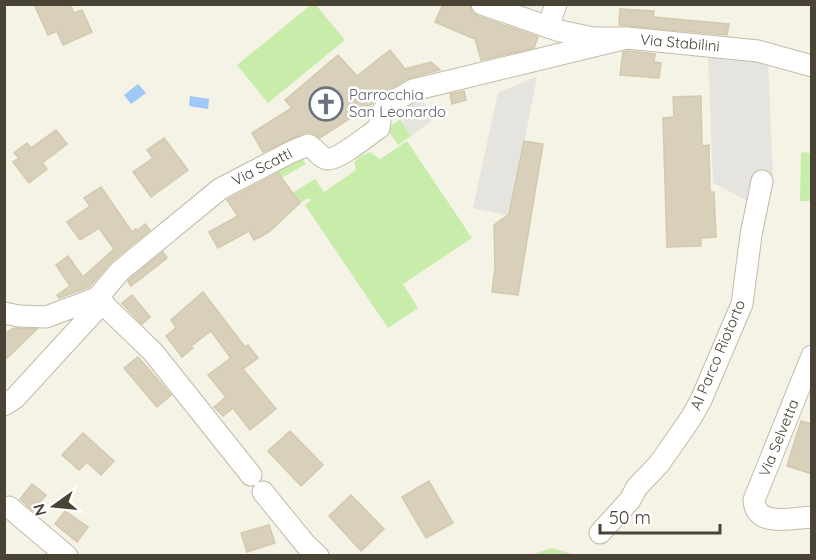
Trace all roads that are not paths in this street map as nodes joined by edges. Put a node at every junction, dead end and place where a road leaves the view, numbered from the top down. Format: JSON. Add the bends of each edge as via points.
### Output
{"nodes":[{"id":1,"x":482,"y":4,"type":"edge"},
{"id":2,"x":556,"y":4,"type":"edge"},
{"id":3,"x":548,"y":27,"type":"junction"},
{"id":4,"x":627,"y":38,"type":"junction"},
{"id":5,"x":812,"y":66,"type":"edge"},
{"id":6,"x":762,"y":181,"type":"dead end"},
{"id":7,"x":100,"y":300,"type":"junction"},
{"id":8,"x":4,"y":313,"type":"edge"},
{"id":9,"x":812,"y":356,"type":"edge"},
{"id":10,"x":4,"y":405,"type":"edge"},
{"id":11,"x":9,"y":507,"type":"dead end"},
{"id":12,"x":812,"y":517,"type":"edge"},
{"id":13,"x":600,"y":533,"type":"dead end"},
{"id":14,"x":67,"y":555,"type":"edge"},
{"id":15,"x":318,"y":555,"type":"edge"}],
"edges":[{"from":1,"to":3,"type":"street","name":"Via Stabilini"},
{"from":2,"to":3,"type":"street"},
{"from":3,"to":4,"type":"street","name":"Via Stabilini","via":[[593,38]]},
{"from":4,"to":5,"type":"street","name":"Via Stabilini","via":[[758,51]]},
{"from":4,"to":7,"type":"street","name":"Via Scatti","via":[[413,90],[386,106],[379,128],[339,156],[328,159],[308,145],[228,183],[120,271]]},
{"from":6,"to":13,"type":"street","name":"Al Parco Riotorto","via":[[742,304],[701,400],[659,464]]},
{"from":7,"to":8,"type":"street","via":[[46,316]]},
{"from":7,"to":10,"type":"street","name":"Via Scatti","via":[[15,398]]},
{"from":7,"to":15,"type":"street","via":[[175,377],[306,545]]},
{"from":9,"to":12,"type":"street","name":"Via Selvetta","via":[[754,500],[757,513],[763,518]]},
{"from":11,"to":14,"type":"street"}]}
